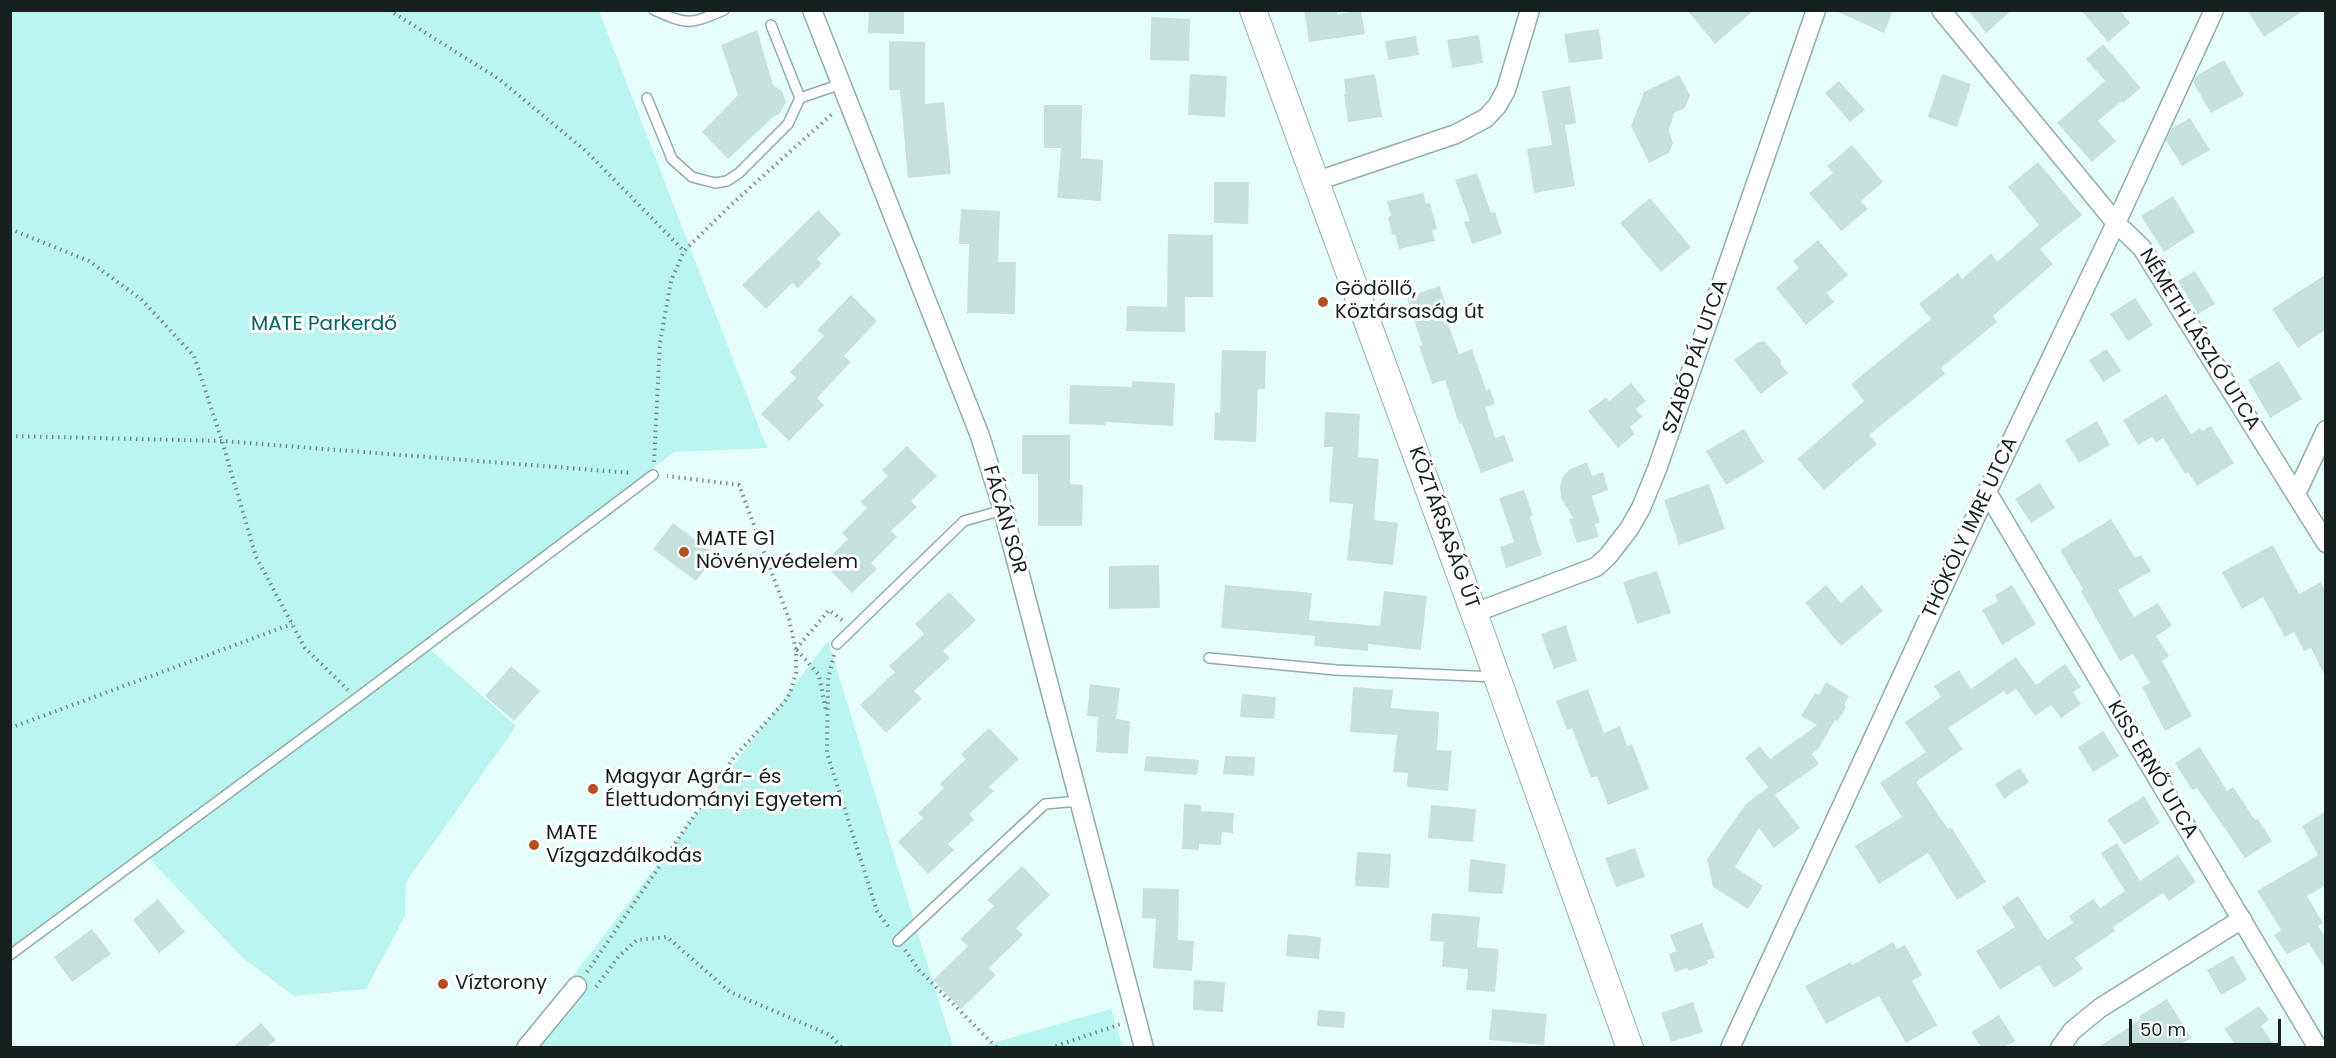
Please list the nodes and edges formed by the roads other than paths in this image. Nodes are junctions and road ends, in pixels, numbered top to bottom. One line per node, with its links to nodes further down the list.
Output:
1 (654, 10): 2 (lane)
2 (724, 10)
3 (812, 10): 10 (street, FÁCÁN SOR)
4 (1253, 10): 13 (main road, KÖZTÁRSASÁG ÚT)
5 (1530, 10): 13 (street)
6 (1816, 10): 21 (street, SZABÓ PÁL UTCA)
7 (1941, 10): 14 (street, NÉMETH LÁSZLÓ UTCA)
8 (2214, 10): 14 (street, THÖKÖLY IMRE UTCA)
9 (771, 25): 12 (lane)
10 (844, 92): 12 (lane); 19 (street, FÁCÁN SOR)
11 (647, 98): 12 (lane)
12 (800, 98)
13 (1314, 182): 21 (main road, KÖZTÁRSASÁG ÚT)
14 (2116, 224): 17 (street, THÖKÖLY IMRE UTCA); 18 (street, NÉMETH LÁSZLÓ UTCA)
15 (2325, 430): 18 (street)
16 (653, 475): 28 (lane)
17 (1987, 492): 26 (street, KISS ERNŐ UTCA); 33 (street, THÖKÖLY IMRE UTCA)
18 (2296, 494): 20 (street, NÉMETH LÁSZLÓ UTCA)
19 (1003, 510): 22 (lane); 25 (street, FÁCÁN SOR)
20 (2325, 543)
21 (1474, 613): 24 (main road, KÖZTÁRSASÁG ÚT)
22 (837, 644)
23 (1209, 658): 24 (lane)
24 (1497, 677): 32 (main road, KÖZTÁRSASÁG ÚT)
25 (1079, 801): 27 (lane); 31 (street, FÁCÁN SOR)
26 (2242, 919): 34 (street); 35 (street, KISS ERNŐ UTCA)
27 (898, 941)
28 (10, 955)
29 (577, 986): 30 (street)
30 (526, 1047)
31 (1144, 1047)
32 (1630, 1047)
33 (1730, 1047)
34 (2060, 1047)
35 (2318, 1047)

